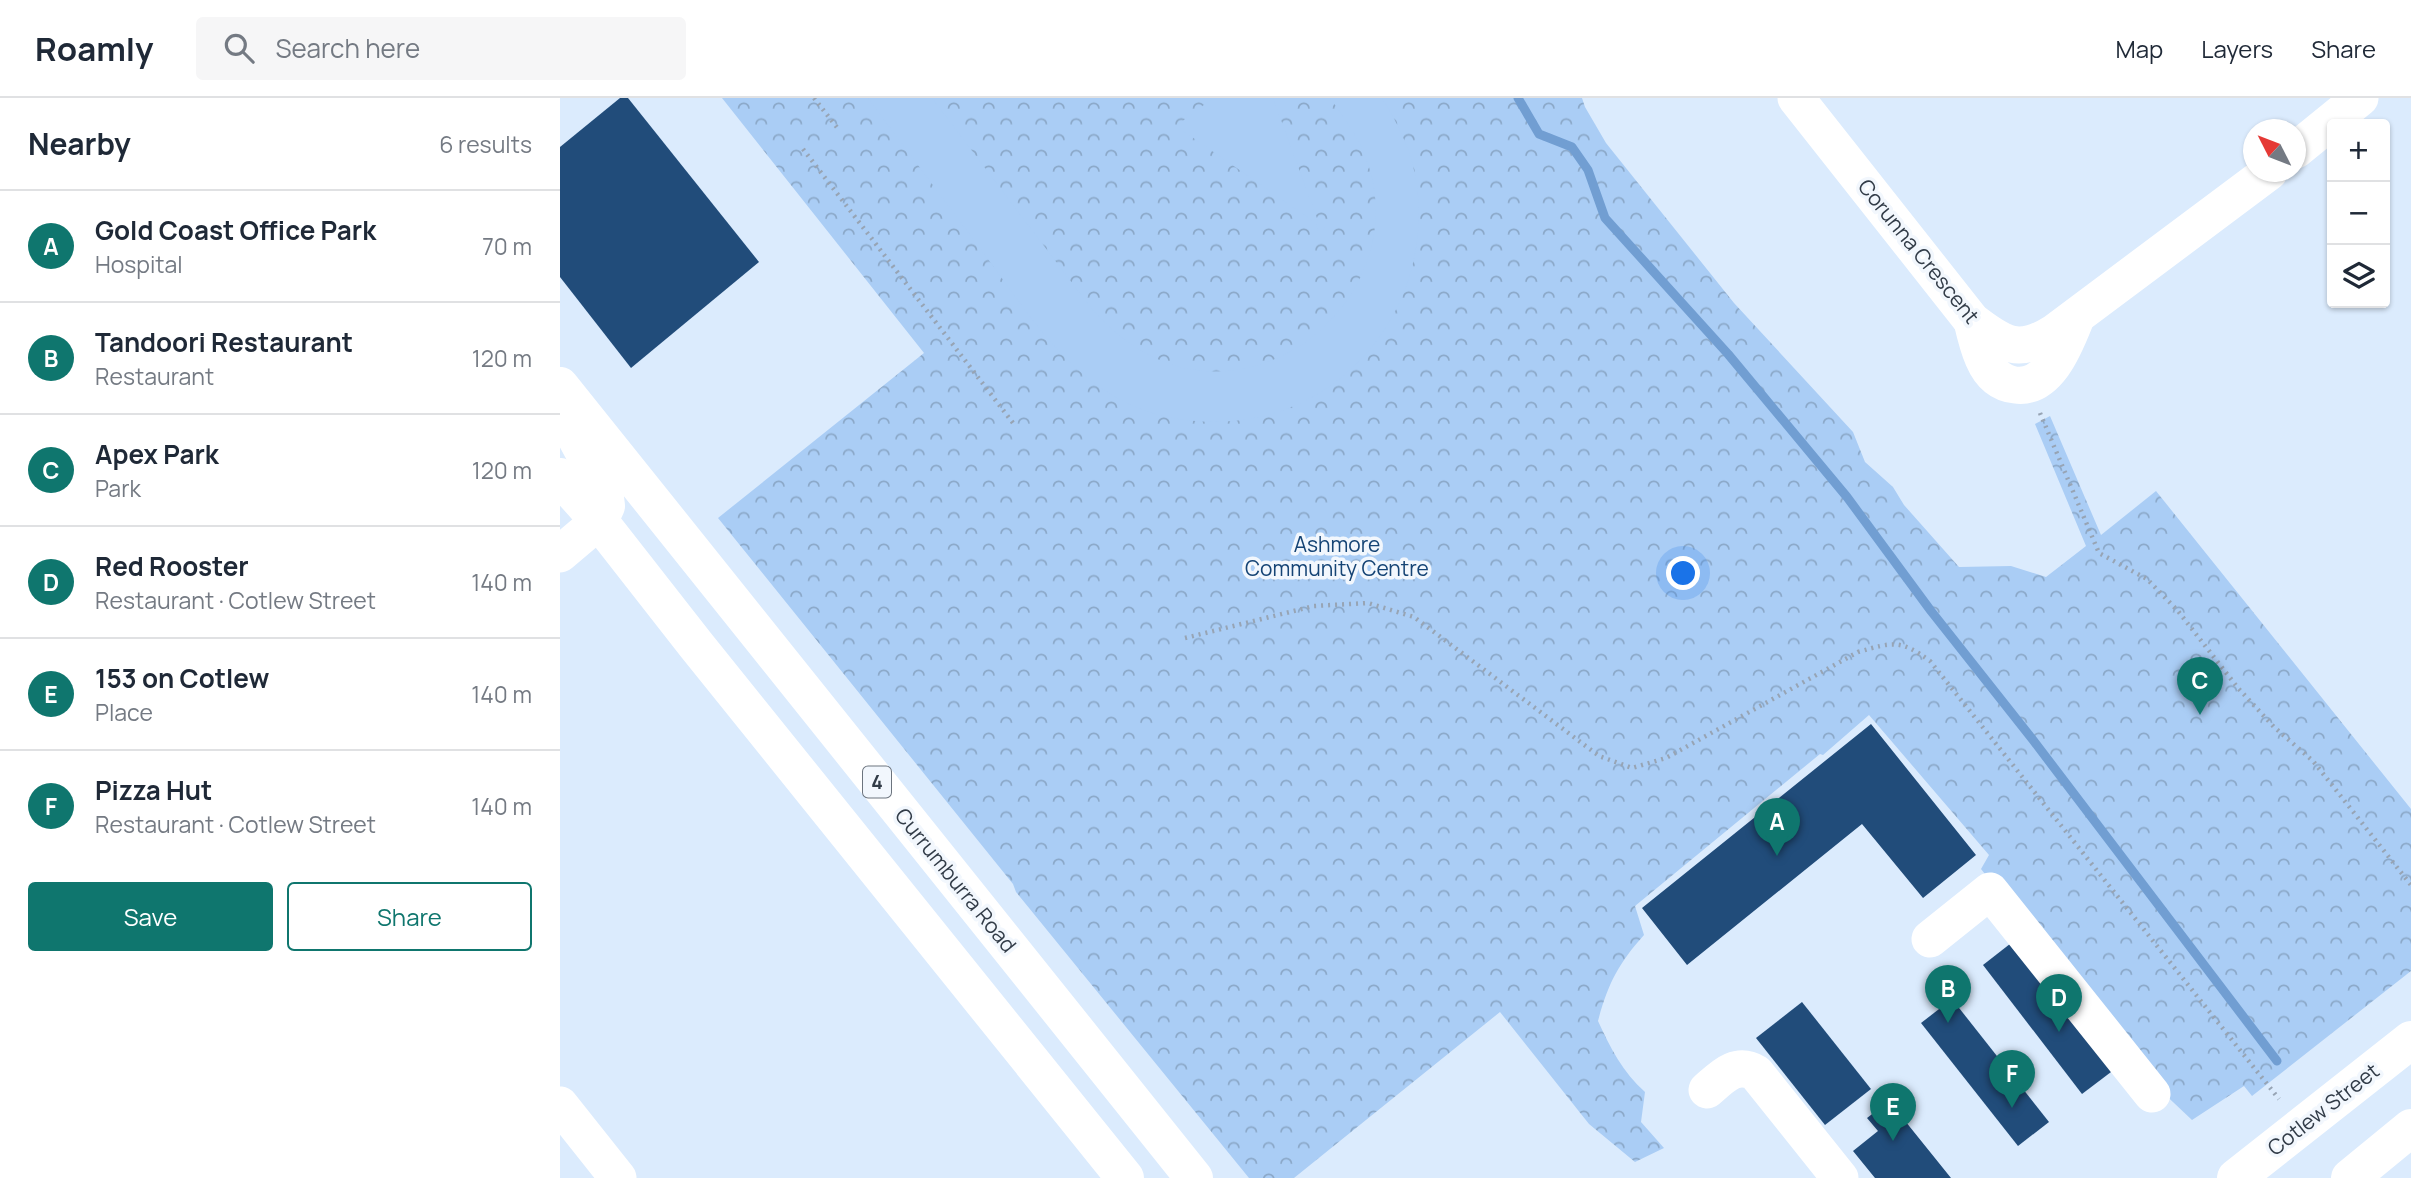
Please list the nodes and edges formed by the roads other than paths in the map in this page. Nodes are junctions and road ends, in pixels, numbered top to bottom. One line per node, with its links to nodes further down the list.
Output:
1 (1796, 98): 6 (street, Corunna Crescent)
2 (2360, 98): 3 (street)
3 (2306, 141)
4 (2256, 182): 5 (street, Corunna Crescent)
5 (2076, 316): 6 (street, Corunna Crescent); 6 (street)
6 (1972, 321)
7 (560, 386): 20 (main road, Currumburra Road / 4)
8 (560, 412): 10 (main road)
9 (560, 477): 10 (main road)
10 (599, 521): 11 (street); 19 (main road)
11 (560, 554)
12 (1930, 939): 15 (street)
13 (2411, 1040): 22 (main road, Cotlew Street)
14 (1707, 1090): 21 (street)
15 (2151, 1094)
16 (560, 1105): 18 (street)
17 (2411, 1128): 23 (main road)
18 (618, 1178)
19 (1125, 1178)
20 (1194, 1178)
21 (1840, 1178)
22 (2236, 1178)
23 (2350, 1178)

